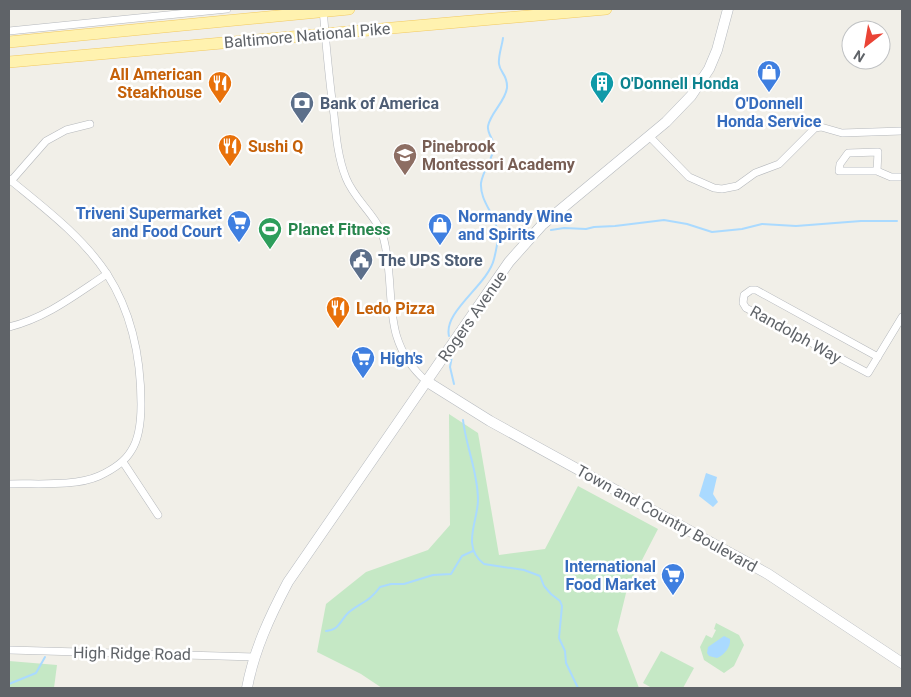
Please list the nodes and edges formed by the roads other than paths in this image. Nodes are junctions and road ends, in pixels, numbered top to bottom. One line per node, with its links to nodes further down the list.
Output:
1 (226, 9): 7 (street)
2 (349, 9): 5 (main road, Baltimore National Pike)
3 (606, 9): 8 (main road, Baltimore National Pike)
4 (728, 9): 13 (main road, Rogers Avenue)
5 (323, 10): 6 (main road, Baltimore National Pike); 8 (street)
6 (296, 11): 9 (main road, Baltimore National Pike)
7 (9, 30)
8 (325, 33): 10 (main road, Baltimore National Pike); 21 (street)
9 (9, 42)
10 (9, 62)
11 (90, 124): 16 (street)
12 (902, 131): 13 (street)
13 (648, 136): 21 (main road, Rogers Avenue)
14 (878, 170): 14 (street); 15 (street)
15 (902, 176)
16 (10, 180): 17 (street)
17 (106, 274): 19 (street); 22 (street)
18 (902, 317): 20 (street, Randolph Way)
19 (9, 327)
20 (878, 356): 20 (street, Randolph Way)
21 (426, 381): 26 (main road, Rogers Avenue); 27 (main road, Town and Country Boulevard)
22 (123, 462): 23 (street); 24 (street)
23 (9, 484)
24 (158, 515)
25 (9, 650): 26 (street, High Ridge Road)
26 (254, 657): 28 (main road, Rogers Avenue)
27 (902, 663)
28 (247, 688)

